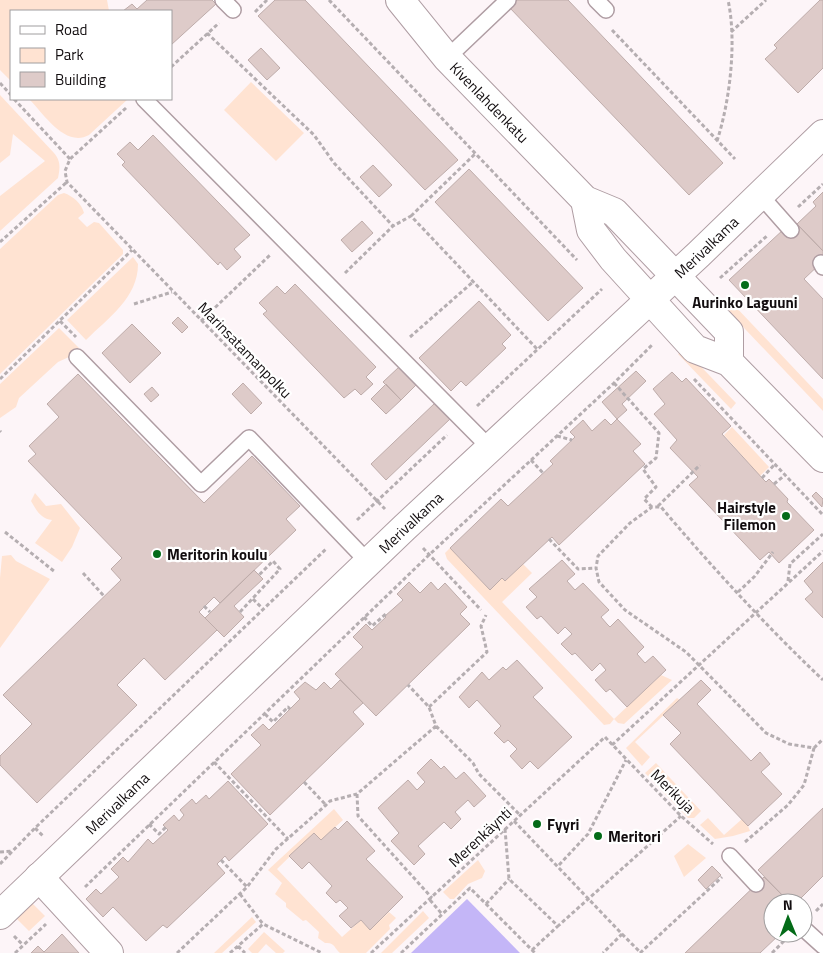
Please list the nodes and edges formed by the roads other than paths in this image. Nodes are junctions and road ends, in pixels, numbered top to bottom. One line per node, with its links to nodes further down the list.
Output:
1 (400, 0): 3 (street, Kivenlahdenkatu)
2 (508, 0): 3 (lane)
3 (447, 58): 7 (street, Kivenlahdenkatu)
4 (145, 100): 13 (lane)
5 (823, 134): 6 (street, Merivalkama)
6 (760, 196): 8 (lane); 9 (street, Merivalkama)
7 (585, 200): 9 (street, Kivenlahdenkatu); 10 (street)
8 (791, 230)
9 (676, 276): 10 (street, Merivalkama); 12 (street, Kivenlahdenkatu)
10 (650, 300): 12 (street); 13 (street, Merivalkama)
11 (77, 357): 15 (lane)
12 (729, 362): 14 (street)
13 (490, 448): 15 (street, Merivalkama)
14 (823, 458)
15 (368, 562): 17 (street, Merivalkama)
16 (730, 856): 18 (lane)
17 (39, 878): 19 (street, Merivalkama); 22 (street)
18 (756, 884)
19 (0, 914)
20 (813, 937): 21 (lane)
21 (823, 946)
22 (109, 953)

